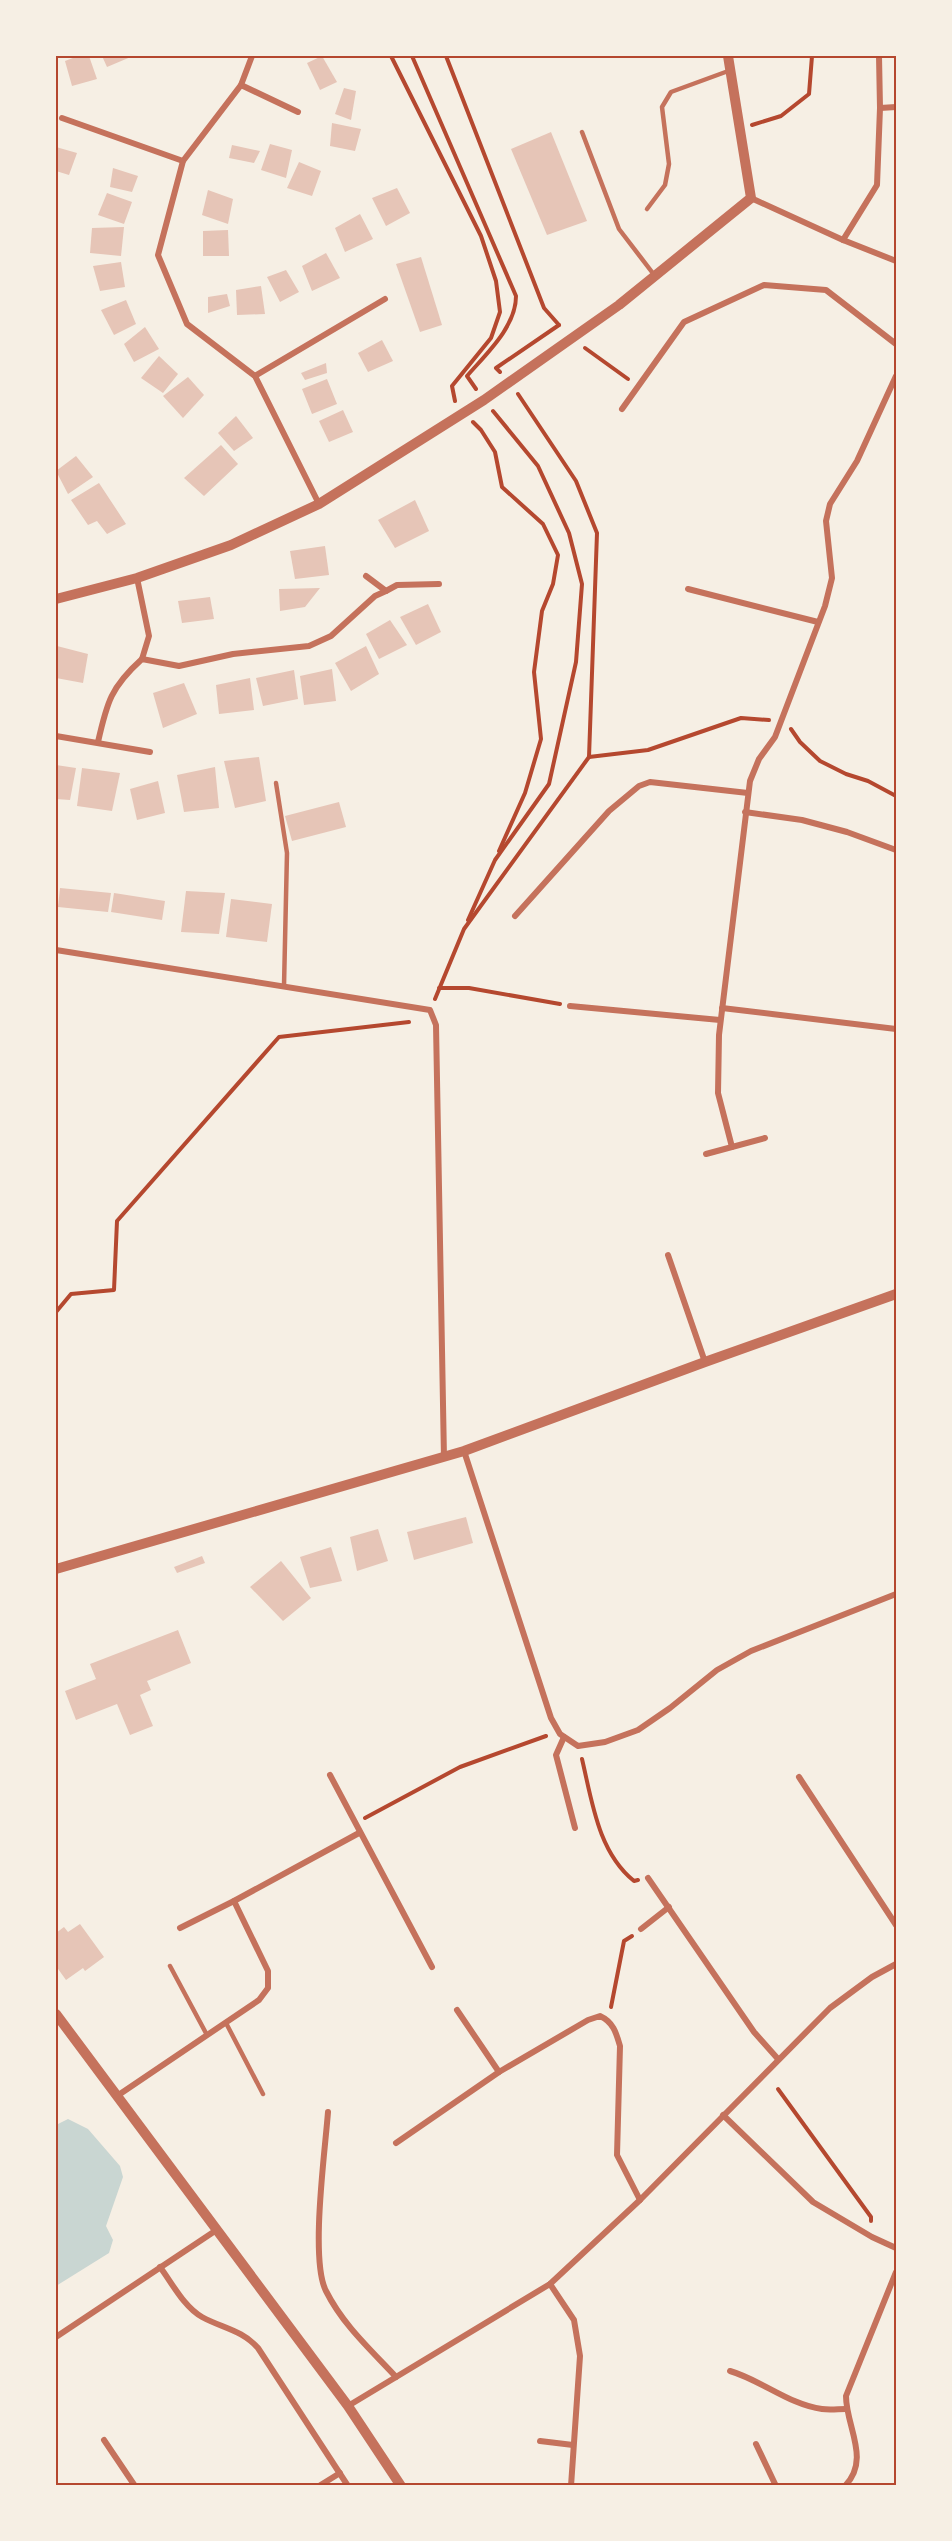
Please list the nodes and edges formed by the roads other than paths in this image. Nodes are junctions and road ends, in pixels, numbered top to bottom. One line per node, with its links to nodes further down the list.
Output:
1 (252, 56): 5 (street)
2 (728, 56): 4 (street)
3 (879, 56): 7 (street)
4 (731, 70): 12 (street); 13 (lane)
5 (241, 85): 8 (street); 11 (street)
6 (897, 107): 7 (street)
7 (880, 108): 14 (street)
8 (298, 112)
9 (62, 118): 11 (street)
10 (582, 132): 16 (lane)
11 (183, 161): 19 (street)
12 (751, 198): 14 (street); 16 (street)
13 (647, 209)
14 (843, 240): 15 (street)
15 (897, 261)
16 (655, 276): 22 (street)
17 (385, 299): 19 (street)
18 (897, 344): 21 (street)
19 (255, 376): 22 (street)
20 (897, 376): 29 (street)
21 (622, 409)
22 (319, 504): 24 (street)
23 (366, 576): 27 (street)
24 (136, 578): 28 (street); 30 (street)
25 (439, 584): 27 (street)
26 (688, 589): 29 (street)
27 (386, 591): 30 (street)
28 (56, 599)
29 (818, 622): 35 (street)
30 (142, 659): 32 (street)
31 (56, 736): 32 (street)
32 (98, 742): 33 (street)
33 (150, 752)
34 (276, 783): 40 (lane)
35 (748, 793): 36 (street); 38 (street)
36 (745, 812): 37 (street); 42 (street)
37 (897, 850)
38 (515, 916)
39 (56, 950): 40 (street)
40 (284, 986): 52 (street)
41 (570, 1006): 43 (street)
42 (722, 1008): 43 (street); 44 (street)
43 (720, 1020): 46 (street)
44 (897, 1029)
45 (765, 1138): 46 (street)
46 (732, 1147): 47 (street)
47 (706, 1155)
48 (668, 1255): 50 (street)
49 (897, 1294): 50 (street)
50 (705, 1362): 51 (street)
51 (464, 1451): 52 (street); 55 (street)
52 (444, 1458): 53 (street)
53 (56, 1569)
54 (897, 1594): 55 (street)
55 (564, 1737): 58 (street)
56 (330, 1775): 59 (street)
57 (799, 1777): 63 (street)
58 (575, 1828)
59 (359, 1833): 61 (street); 68 (street)
60 (648, 1878): 62 (street)
61 (234, 1901): 64 (street); 71 (street)
62 (669, 1907): 65 (street); 73 (street)
63 (897, 1925)
64 (180, 1928)
65 (641, 1929)
66 (897, 1964): 73 (street)
67 (170, 1966): 72 (lane)
68 (432, 1967)
69 (457, 2010): 74 (street)
70 (56, 2014): 76 (street)
71 (226, 2022): 72 (street); 75 (lane)
72 (207, 2036): 76 (street)
73 (778, 2059): 78 (street)
74 (498, 2072): 79 (street); 80 (street)
75 (263, 2094)
76 (117, 2097): 81 (street)
77 (328, 2112): 88 (street)
78 (723, 2115): 80 (street); 82 (street)
79 (396, 2144)
80 (640, 2200): 85 (street)
81 (215, 2230): 83 (street); 89 (street)
82 (897, 2248)
83 (160, 2267): 86 (street); 95 (street)
84 (897, 2272): 90 (street)
85 (550, 2284): 88 (street); 94 (street)
86 (56, 2337)
87 (730, 2371): 90 (street)
88 (396, 2377): 89 (street)
89 (348, 2406): 99 (street)
90 (846, 2409): 102 (street)
91 (104, 2440): 96 (street)
92 (540, 2441): 94 (street)
93 (756, 2444): 101 (street)
94 (573, 2445): 100 (street)
95 (340, 2473): 97 (street); 98 (street)
96 (135, 2486)
97 (320, 2486)
98 (348, 2486)
99 (401, 2486)
100 (571, 2486)
101 (776, 2486)
102 (845, 2486)

